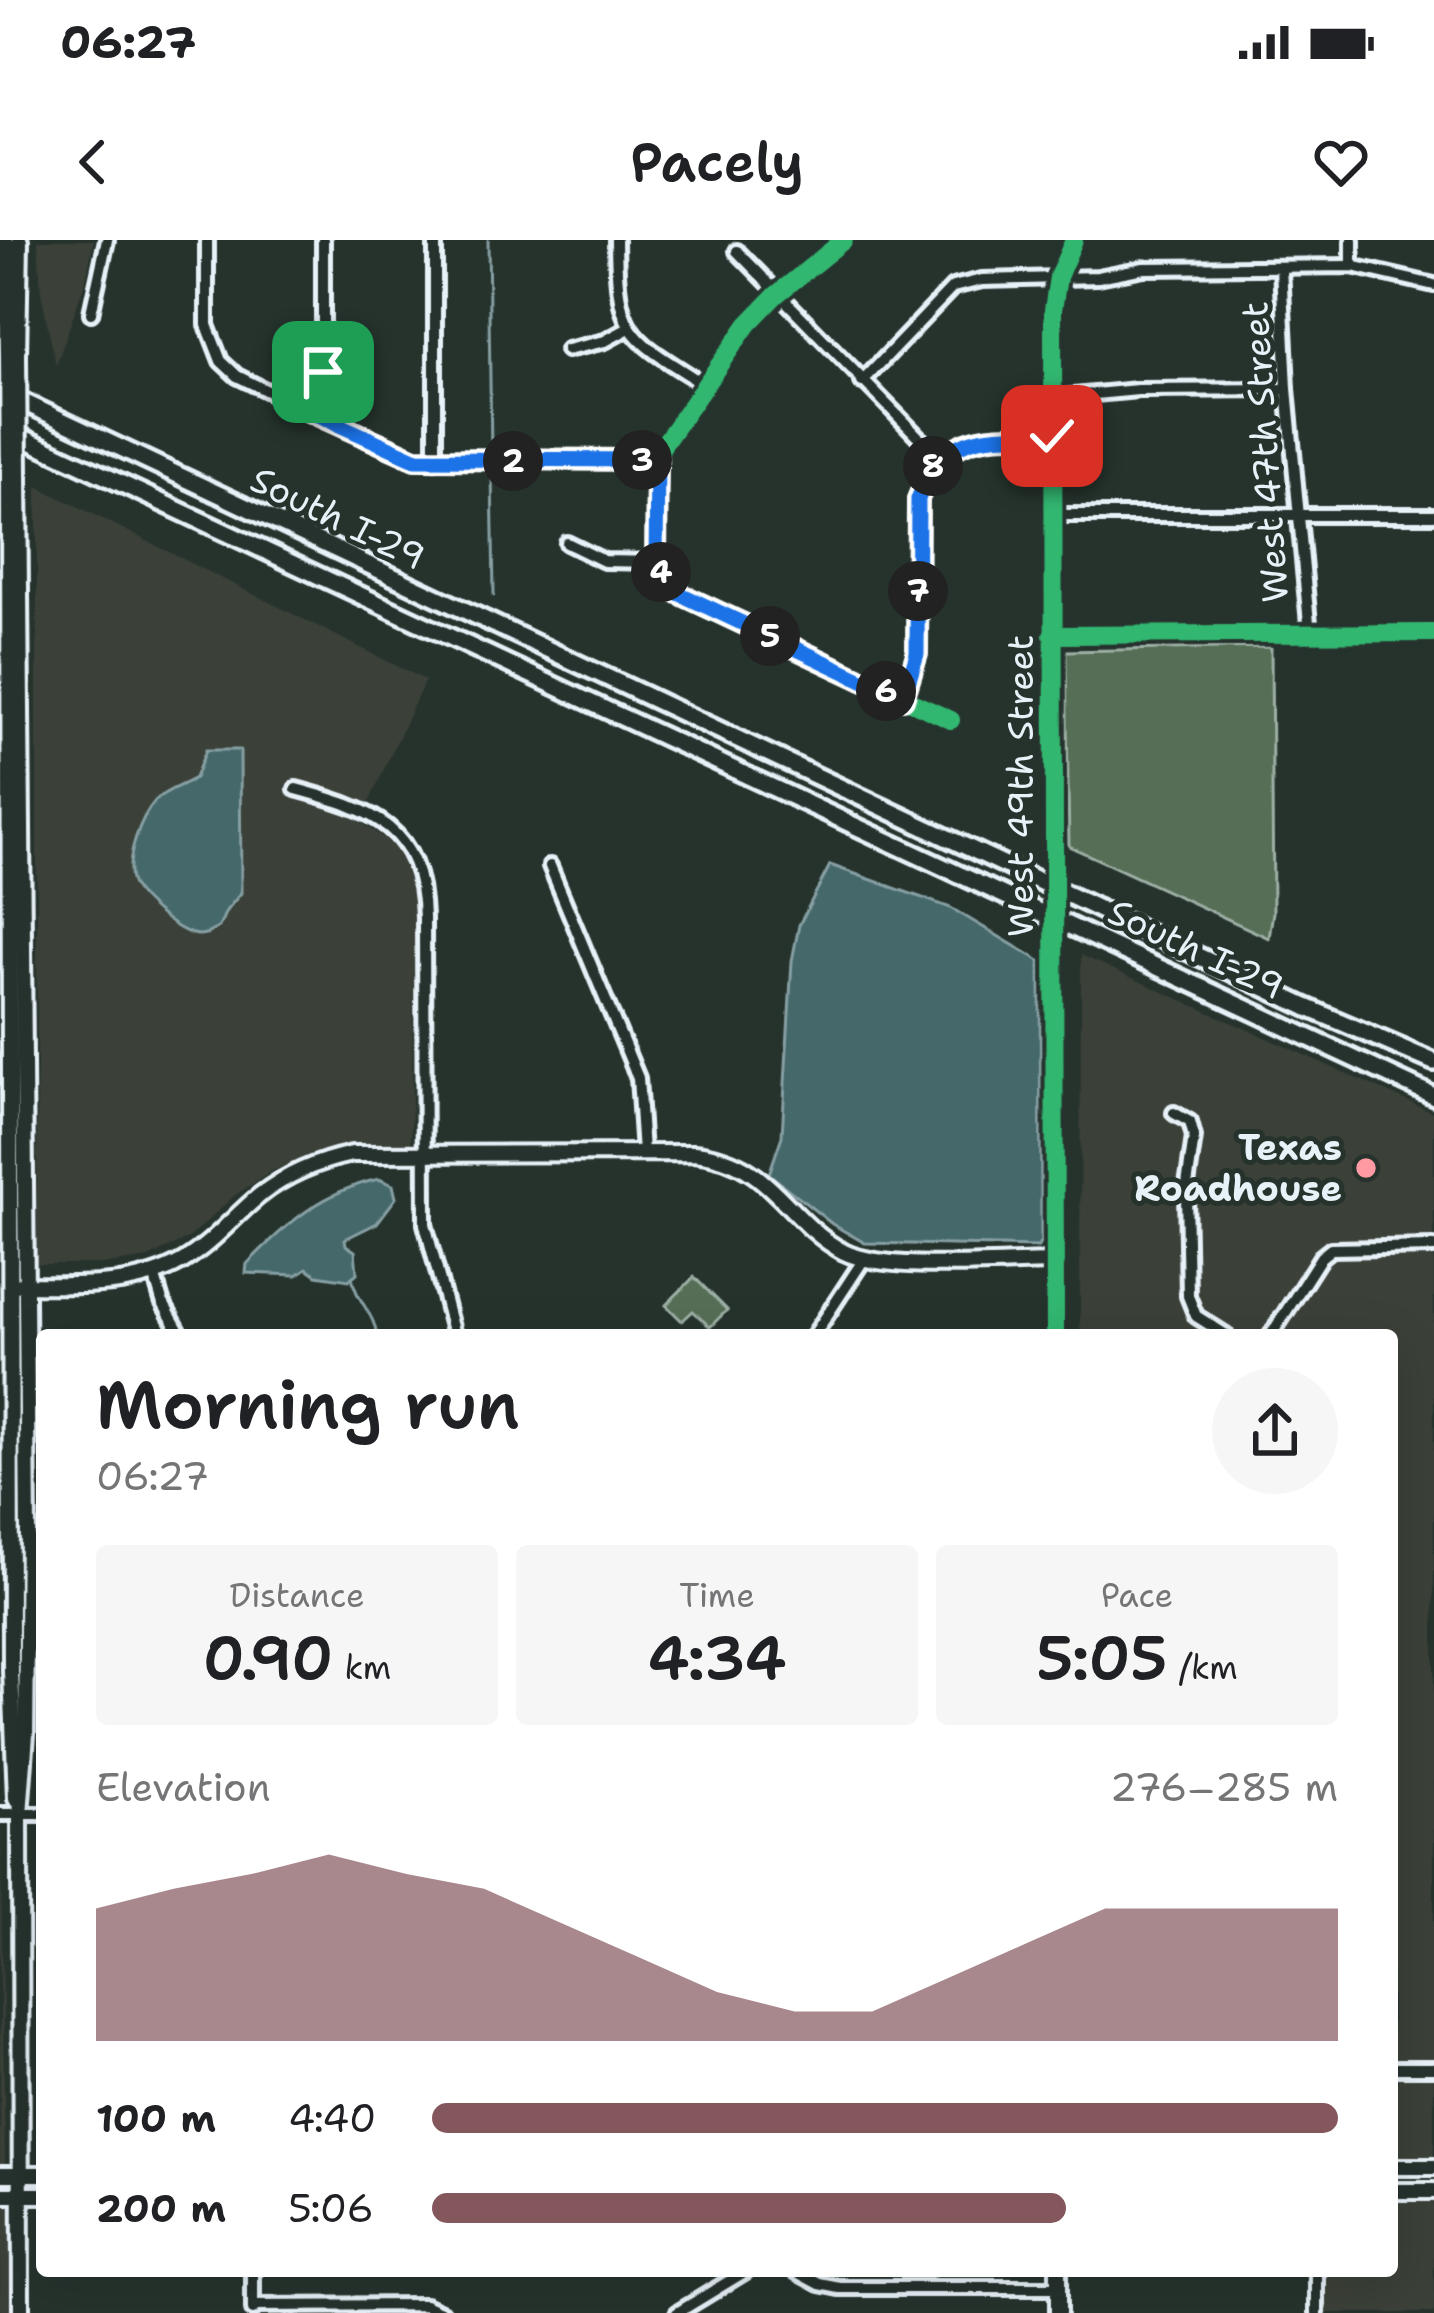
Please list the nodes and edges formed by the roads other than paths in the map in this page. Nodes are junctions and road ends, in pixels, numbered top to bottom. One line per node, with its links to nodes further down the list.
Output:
1 (6, 240): 20 (main road)
2 (20, 240): 20 (main road)
3 (107, 240): 17 (street)
4 (206, 240): 26 (street)
5 (323, 240): 26 (street)
6 (435, 240): 31 (street)
7 (616, 240): 18 (street)
8 (844, 240): 16 (street)
9 (1074, 240): 14 (street, West 49th Street)
10 (1352, 240): 12 (street)
11 (737, 251): 16 (street)
12 (1352, 266): 13 (street); 15 (street)
13 (1281, 267): 14 (street); 23 (street, West 47th Street)
14 (1058, 277): 21 (street); 25 (street, West 49th Street)
15 (1434, 285)
16 (776, 295): 21 (street); 22 (street)
17 (92, 313)
18 (629, 328): 19 (street); 22 (street)
19 (567, 350)
20 (13, 356): 32 (main road, bridge)
21 (862, 382): 29 (street)
22 (705, 386): 30 (street)
23 (1287, 389): 25 (street); 33 (street, West 47th Street)
24 (0, 391): 47 (highway, South I-29)
25 (1052, 398): 28 (street, West 49th Street)
26 (308, 411): 31 (street)
27 (0, 427): 48 (highway, South I-29)
28 (1052, 436): 29 (street); 34 (street, West 49th Street)
29 (939, 458): 41 (street)
30 (657, 460): 31 (street); 37 (street)
31 (436, 461)
32 (14, 474): 45 (main road); 46 (main road)
33 (1301, 514): 34 (street); 35 (street); 39 (street, West 47th Street)
34 (1052, 515): 40 (street, West 49th Street)
35 (1434, 515)
36 (567, 543): 37 (street)
37 (656, 562): 41 (street)
38 (1434, 633): 39 (street)
39 (1310, 634): 40 (street)
40 (1052, 635): 54 (street, West 49th Street, bridge)
41 (903, 699): 42 (street)
42 (951, 720)
43 (296, 789): 50 (street)
44 (550, 866): 51 (street)
45 (4, 972): 46 (street); 56 (main road)
46 (25, 972): 57 (main road)
47 (1434, 1062)
48 (1434, 1096)
49 (1174, 1114): 62 (street)
50 (425, 1152): 51 (main road); 55 (main road); 59 (street)
51 (643, 1152): 53 (main road)
52 (1434, 1247): 63 (street)
53 (864, 1259): 54 (main road); 60 (street)
54 (1055, 1262): 61 (main road, West 49th Street)
55 (154, 1274): 57 (main road); 58 (street)
56 (4, 1286): 57 (main road); 64 (main road)
57 (27, 1286): 65 (main road)
58 (178, 1329)
59 (452, 1329)
60 (818, 1329)
61 (1055, 1329)
62 (1217, 1329)
63 (1275, 1329)
64 (5, 1533): 65 (street); 67 (main road)
65 (28, 1533): 67 (main road)
66 (0, 1814): 67 (street)
67 (20, 1814): 68 (street); 74 (main road)
68 (36, 1814)
69 (1398, 2068): 70 (street)
70 (1434, 2068)
71 (1434, 2167): 72 (main road)
72 (1398, 2168)
73 (0, 2174): 74 (main road)
74 (21, 2174): 75 (main road); 80 (main road)
75 (36, 2174)
76 (1398, 2191): 77 (main road)
77 (1434, 2191)
78 (36, 2194): 80 (main road)
79 (0, 2195): 80 (main road)
80 (21, 2195): 88 (main road)
81 (253, 2277): 87 (street)
82 (736, 2277): 90 (street)
83 (807, 2277): 86 (street)
84 (1058, 2277): 86 (main road)
85 (1317, 2277): 92 (street)
86 (1058, 2288): 91 (main road)
87 (253, 2310): 89 (street)
88 (21, 2313)
89 (443, 2313)
90 (677, 2313)
91 (1058, 2313)
92 (1317, 2313)

